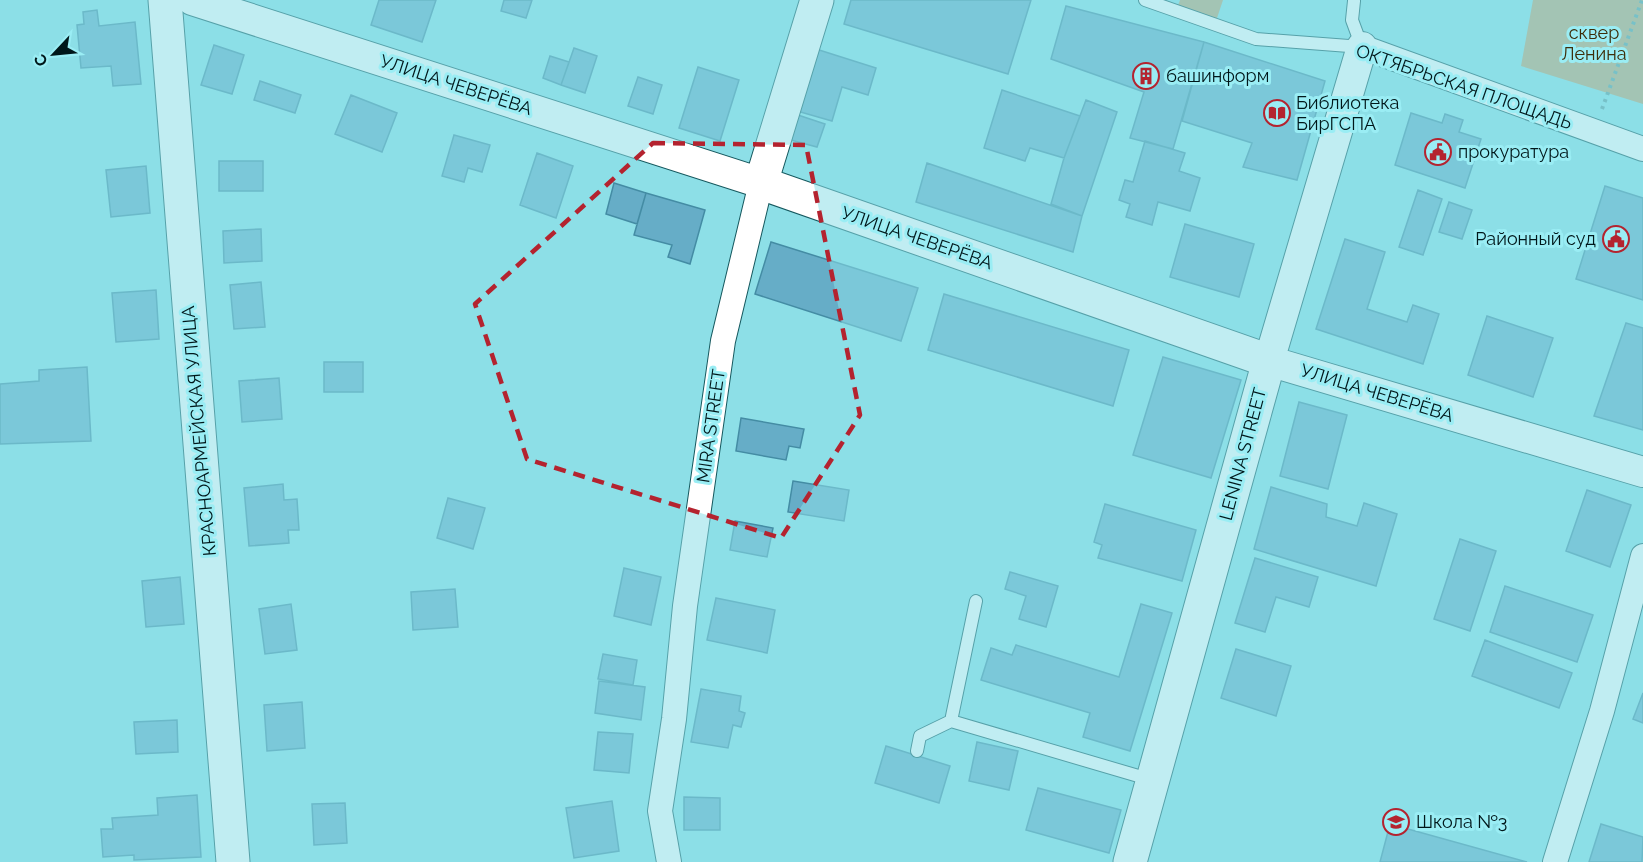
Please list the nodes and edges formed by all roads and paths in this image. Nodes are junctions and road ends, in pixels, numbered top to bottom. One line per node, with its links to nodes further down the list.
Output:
1 (165, 0): 18 (main road, КРАСНОАРМЕЙСКАЯ УЛИЦА)
2 (192, 0): 10 (street, УЛИЦА ЧЕВЕРЁВА)
3 (817, 0): 10 (main road, MIRA STREET)
4 (1145, 0): 7 (lane, ОКТЯБРЬСКАЯ ПЛОЩАДЬ)
5 (1355, 0): 7 (lane)
6 (1642, 0): 8 (path)
7 (1362, 47): 8 (street, ОКТЯБРЬСКАЯ ПЛОЩАДЬ); 11 (street, LENINA STREET)
8 (1593, 132): 9 (street, ОКТЯБРЬСКАЯ ПЛОЩАДЬ)
9 (1643, 149)
10 (761, 183): 11 (main road, УЛИЦА ЧЕВЕРЁВА); 19 (street, MIRA STREET)
11 (1269, 361): 12 (street, УЛИЦА ЧЕВЕРЁВА); 17 (main road, LENINA STREET)
12 (1643, 472)
13 (1643, 556): 21 (street)
14 (976, 601): 15 (lane)
15 (951, 721): 16 (lane); 17 (lane)
16 (917, 751)
17 (1153, 780): 20 (main road, LENINA STREET)
18 (234, 862)
19 (669, 862)
20 (1130, 862)
21 (1555, 862)

